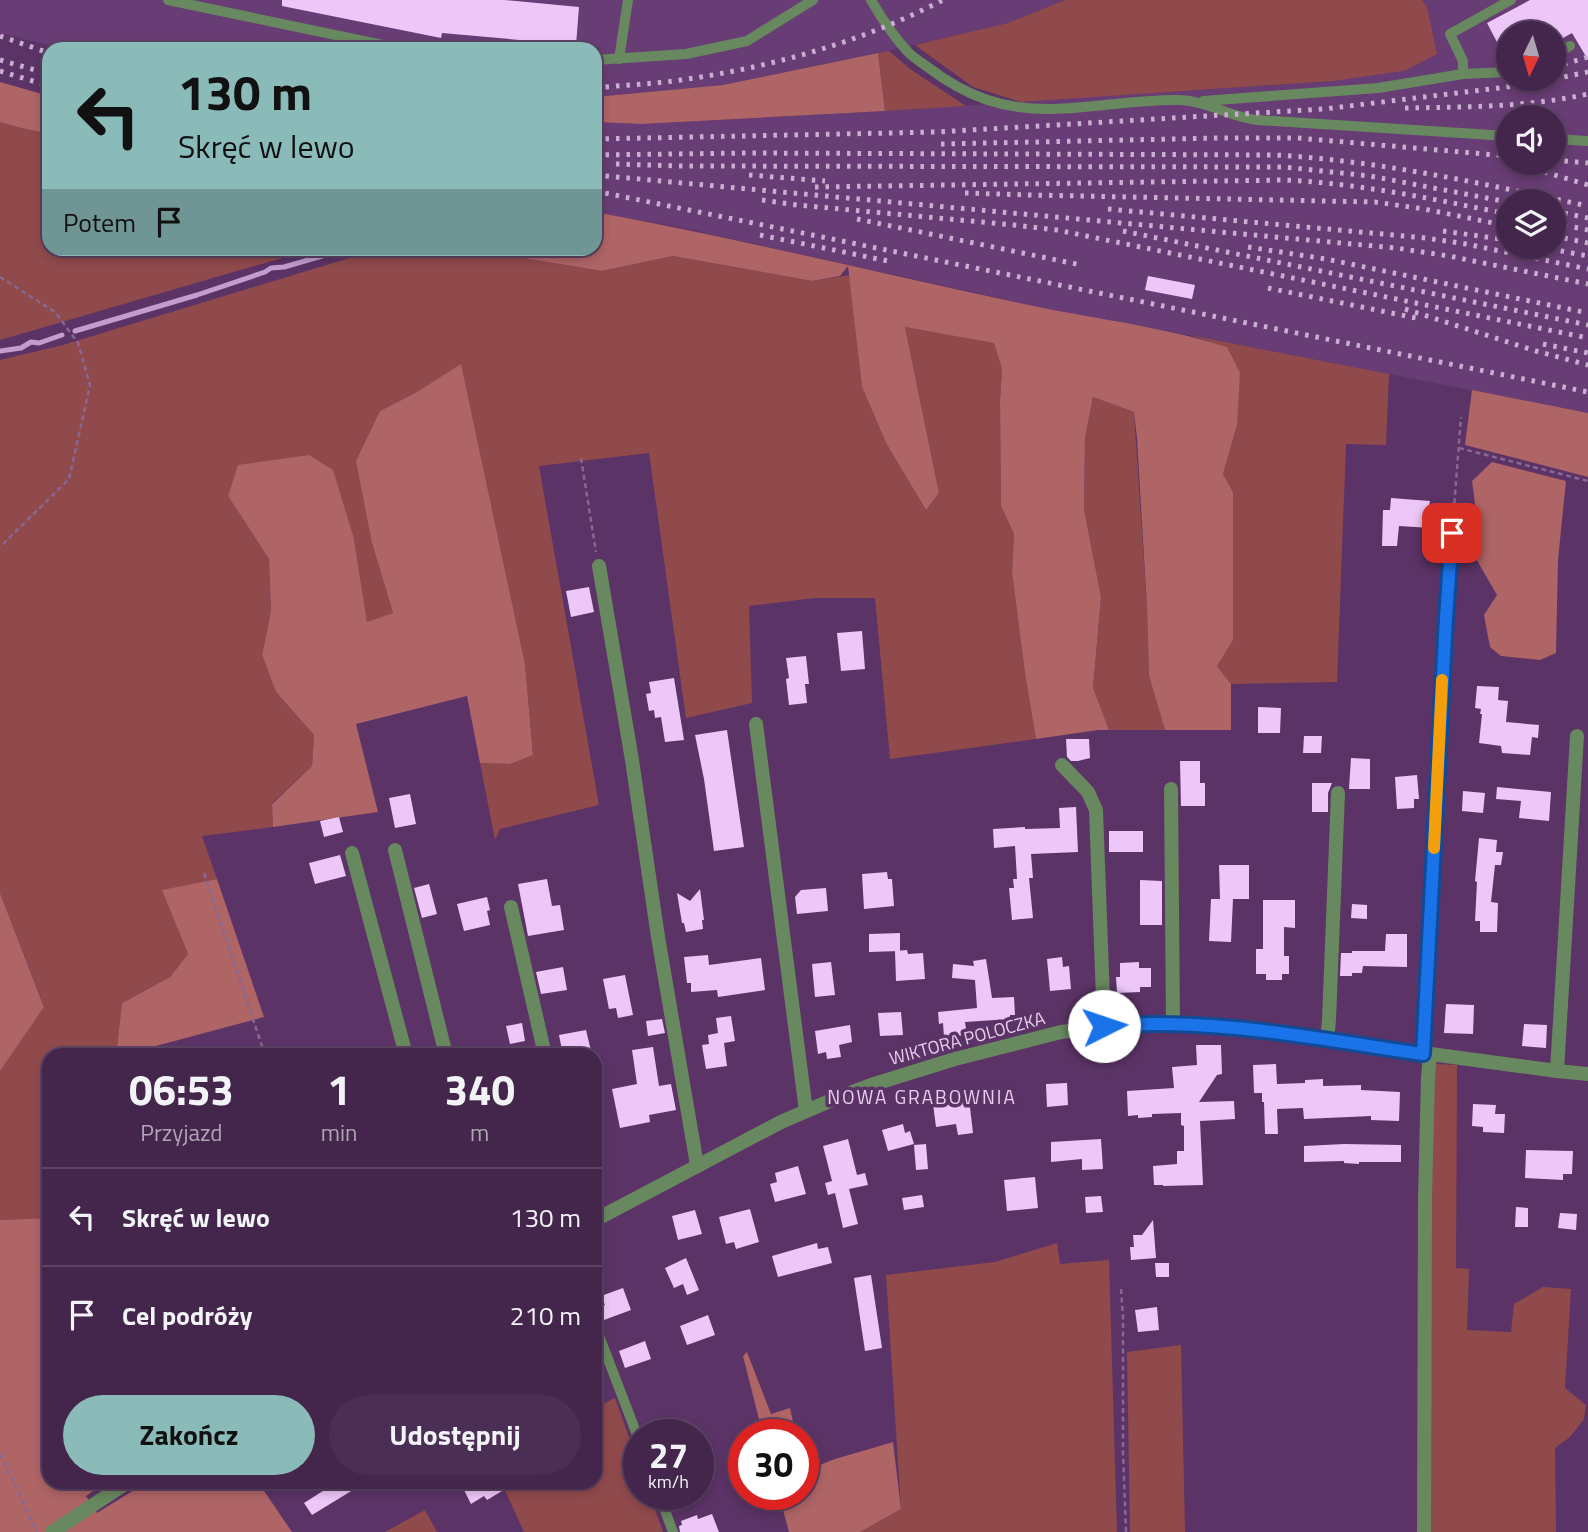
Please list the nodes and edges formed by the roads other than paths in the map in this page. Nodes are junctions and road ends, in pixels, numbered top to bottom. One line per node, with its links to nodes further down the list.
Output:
1 (168, 0): 6 (lane)
2 (628, 0): 9 (lane)
3 (813, 0): 9 (lane)
4 (871, 0): 13 (lane)
5 (1511, 0): 12 (lane)
6 (369, 42)
7 (1570, 46): 8 (lane)
8 (1566, 48)
9 (619, 59): 10 (lane)
10 (602, 60)
11 (1496, 73): 12 (lane)
12 (1463, 74): 13 (lane)
13 (1195, 102): 14 (lane)
14 (1496, 135)
15 (1566, 140): 16 (lane)
16 (1588, 141)
17 (1452, 533): 33 (street)
18 (598, 566): 37 (street)
19 (756, 724): 36 (street)
20 (1577, 736): 34 (street)
21 (1062, 765): 28 (street)
22 (1171, 789): 27 (street)
23 (1338, 793): 29 (street)
24 (396, 850): 31 (street)
25 (352, 853): 30 (street)
26 (511, 907): 32 (street)
27 (1173, 1024): 28 (street, WIKTORA POLOCZKA); 29 (street, WIKTORA POLOCZKA)
28 (1104, 1026): 36 (street, WIKTORA POLOCZKA)
29 (1327, 1041): 33 (street, WIKTORA POLOCZKA)
30 (404, 1048)
31 (444, 1048)
32 (543, 1048)
33 (1427, 1054): 34 (street, WIKTORA POLOCZKA); 45 (street)
34 (1557, 1071): 35 (street, WIKTORA POLOCZKA)
35 (1588, 1074)
36 (806, 1111): 37 (street, WIKTORA POLOCZKA)
37 (697, 1165): 38 (street, WIKTORA POLOCZKA)
38 (602, 1216)
39 (602, 1343): 40 (lane)
40 (631, 1419)
41 (117, 1489): 43 (street)
42 (665, 1510): 44 (lane)
43 (52, 1532)
44 (673, 1532)
45 (1424, 1532)

